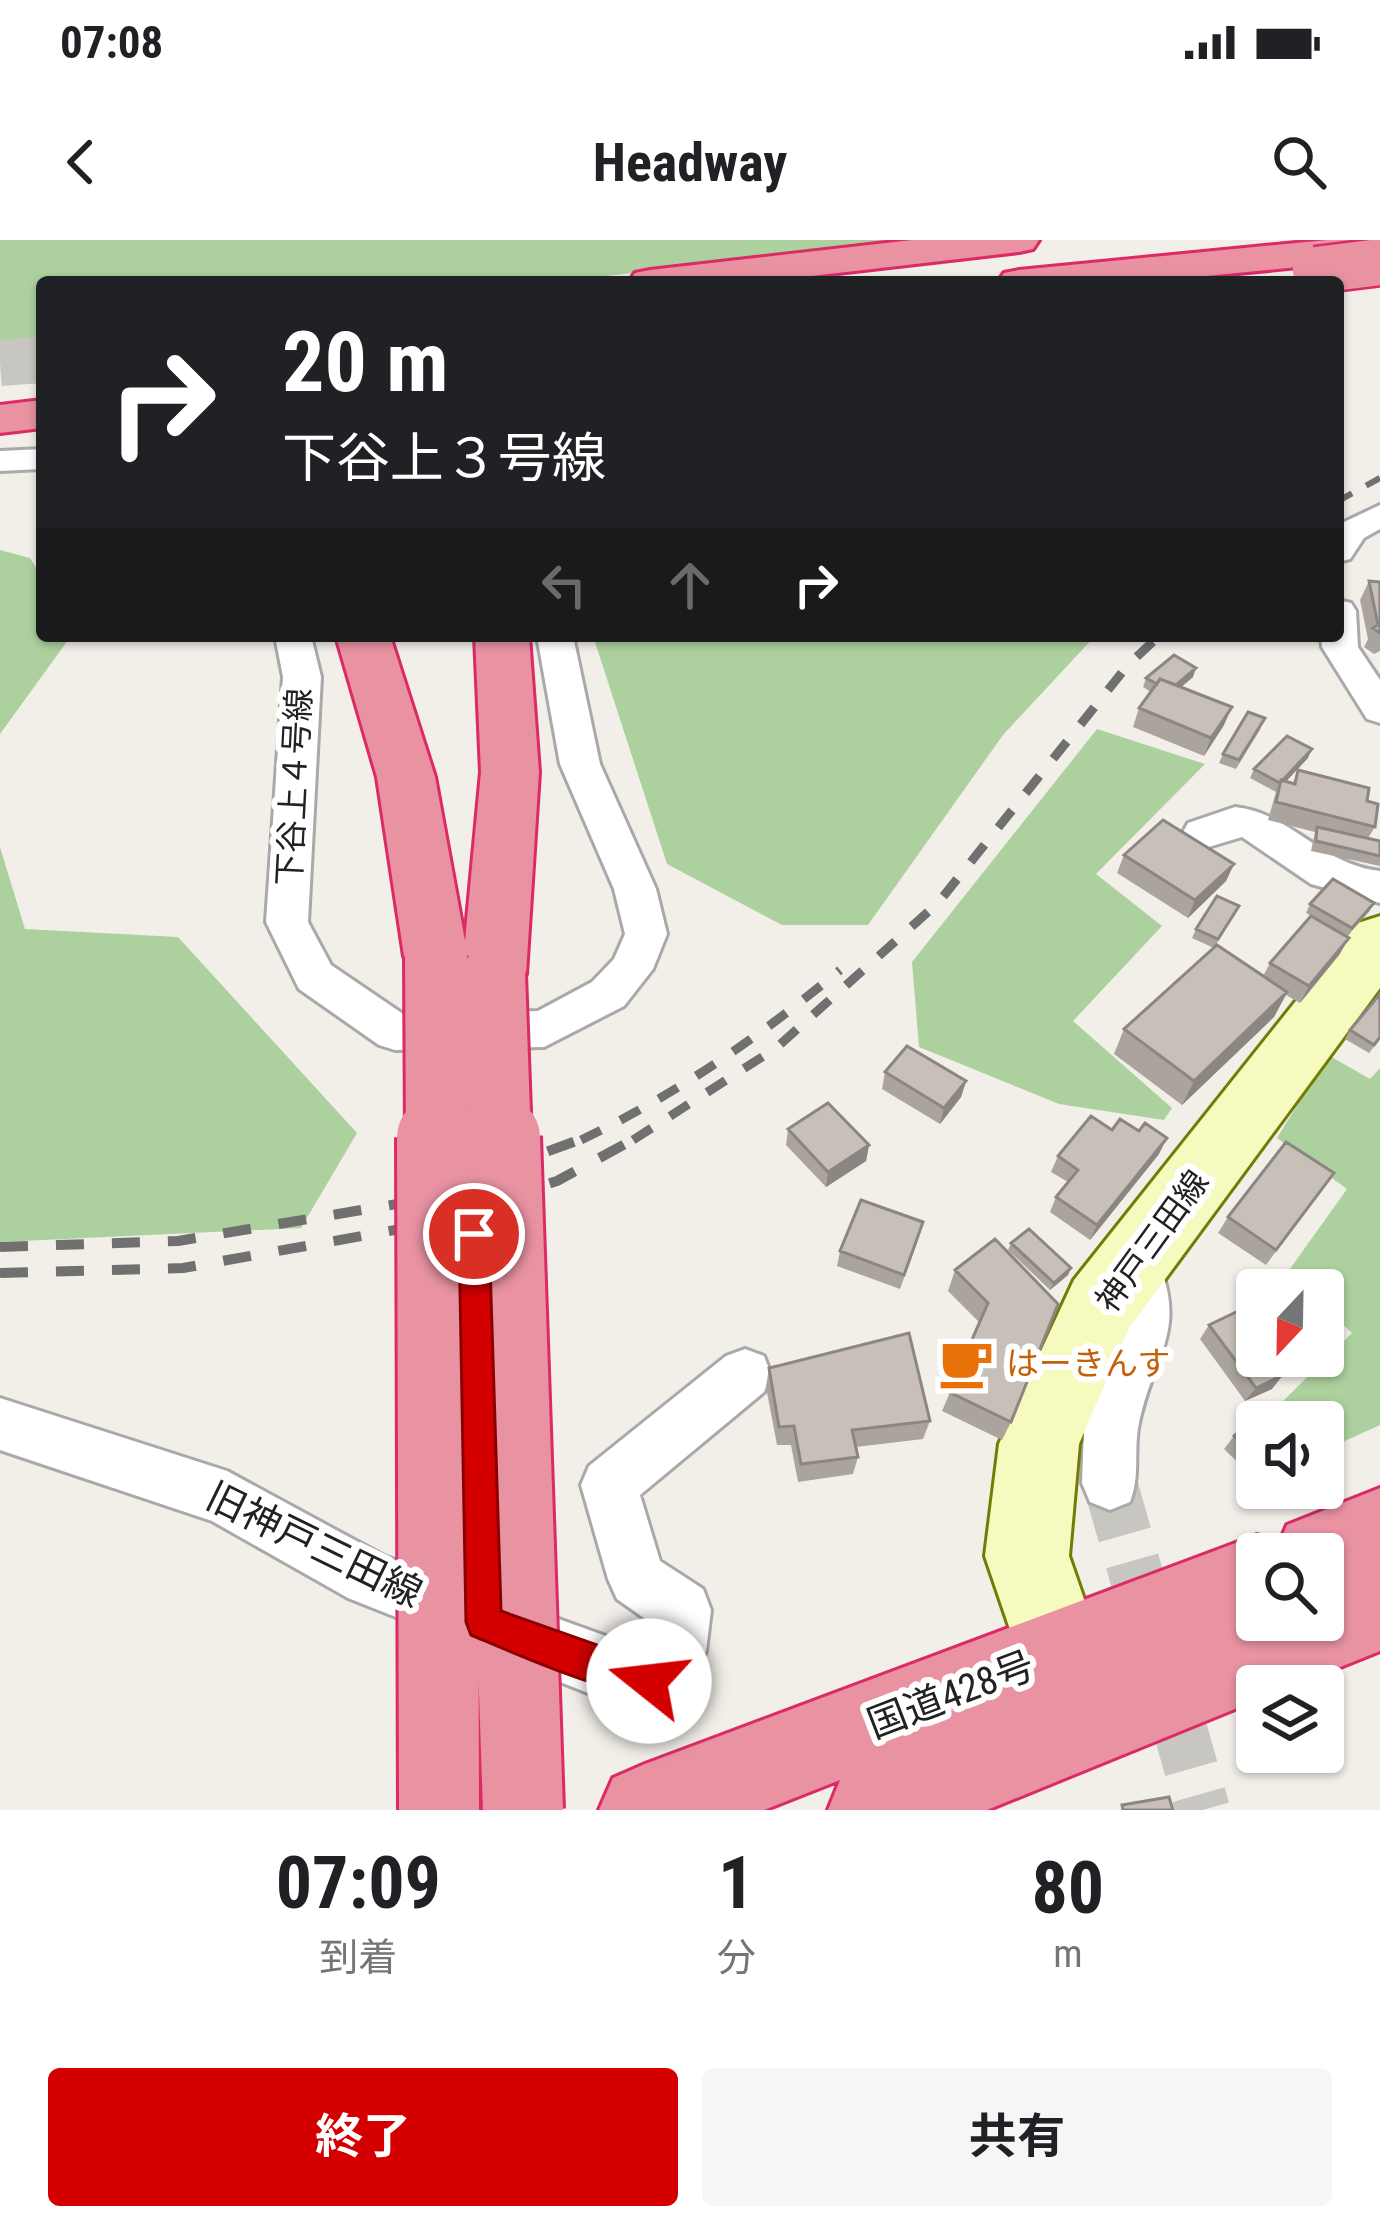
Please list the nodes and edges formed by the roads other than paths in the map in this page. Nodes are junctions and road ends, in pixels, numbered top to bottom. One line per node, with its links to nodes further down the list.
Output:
1 (1019, 240): 5 (highway)
2 (1225, 240): 6 (highway)
3 (1380, 254): 4 (highway, bridge)
4 (1317, 269): 7 (highway); 8 (highway)
5 (703, 276)
6 (916, 276)
7 (1157, 276)
8 (1266, 276)
9 (36, 389): 10 (highway)
10 (0, 392)
11 (36, 416): 12 (highway)
12 (0, 419)
13 (36, 438): 14 (highway)
14 (0, 440)
15 (36, 458): 16 (street)
16 (0, 461)
17 (1380, 515): 18 (street)
18 (1344, 542)
19 (294, 642): 30 (street, 下谷上４号線)
20 (365, 642): 30 (highway)
21 (401, 642): 30 (highway)
22 (461, 642): 30 (highway)
23 (502, 642): 30 (highway)
24 (556, 642): 30 (street, 下谷上４号線)
25 (1340, 642): 26 (street)
26 (1375, 689)
27 (1202, 833): 28 (street)
28 (1380, 887)
29 (1380, 940): 33 (street, 神戸三田線)
30 (473, 977): 31 (street); 43 (highway, bridge); 45 (highway, bridge)
31 (472, 1154)
32 (474, 1234): 41 (street)
33 (1134, 1262): 36 (street); 42 (street, 神戸三田線)
34 (745, 1374): 41 (street, 旧神戸三田線)
35 (0, 1424): 41 (street, 旧神戸三田線)
36 (1110, 1483)
37 (1380, 1529): 38 (highway)
38 (1344, 1543)
39 (1236, 1585): 42 (highway, 国道428号)
40 (1380, 1608): 47 (highway)
41 (484, 1622): 44 (street)
42 (1060, 1654): 46 (highway, 国道428号)
43 (439, 1810)
44 (504, 1810)
45 (524, 1810)
46 (645, 1810)
47 (874, 1810)

